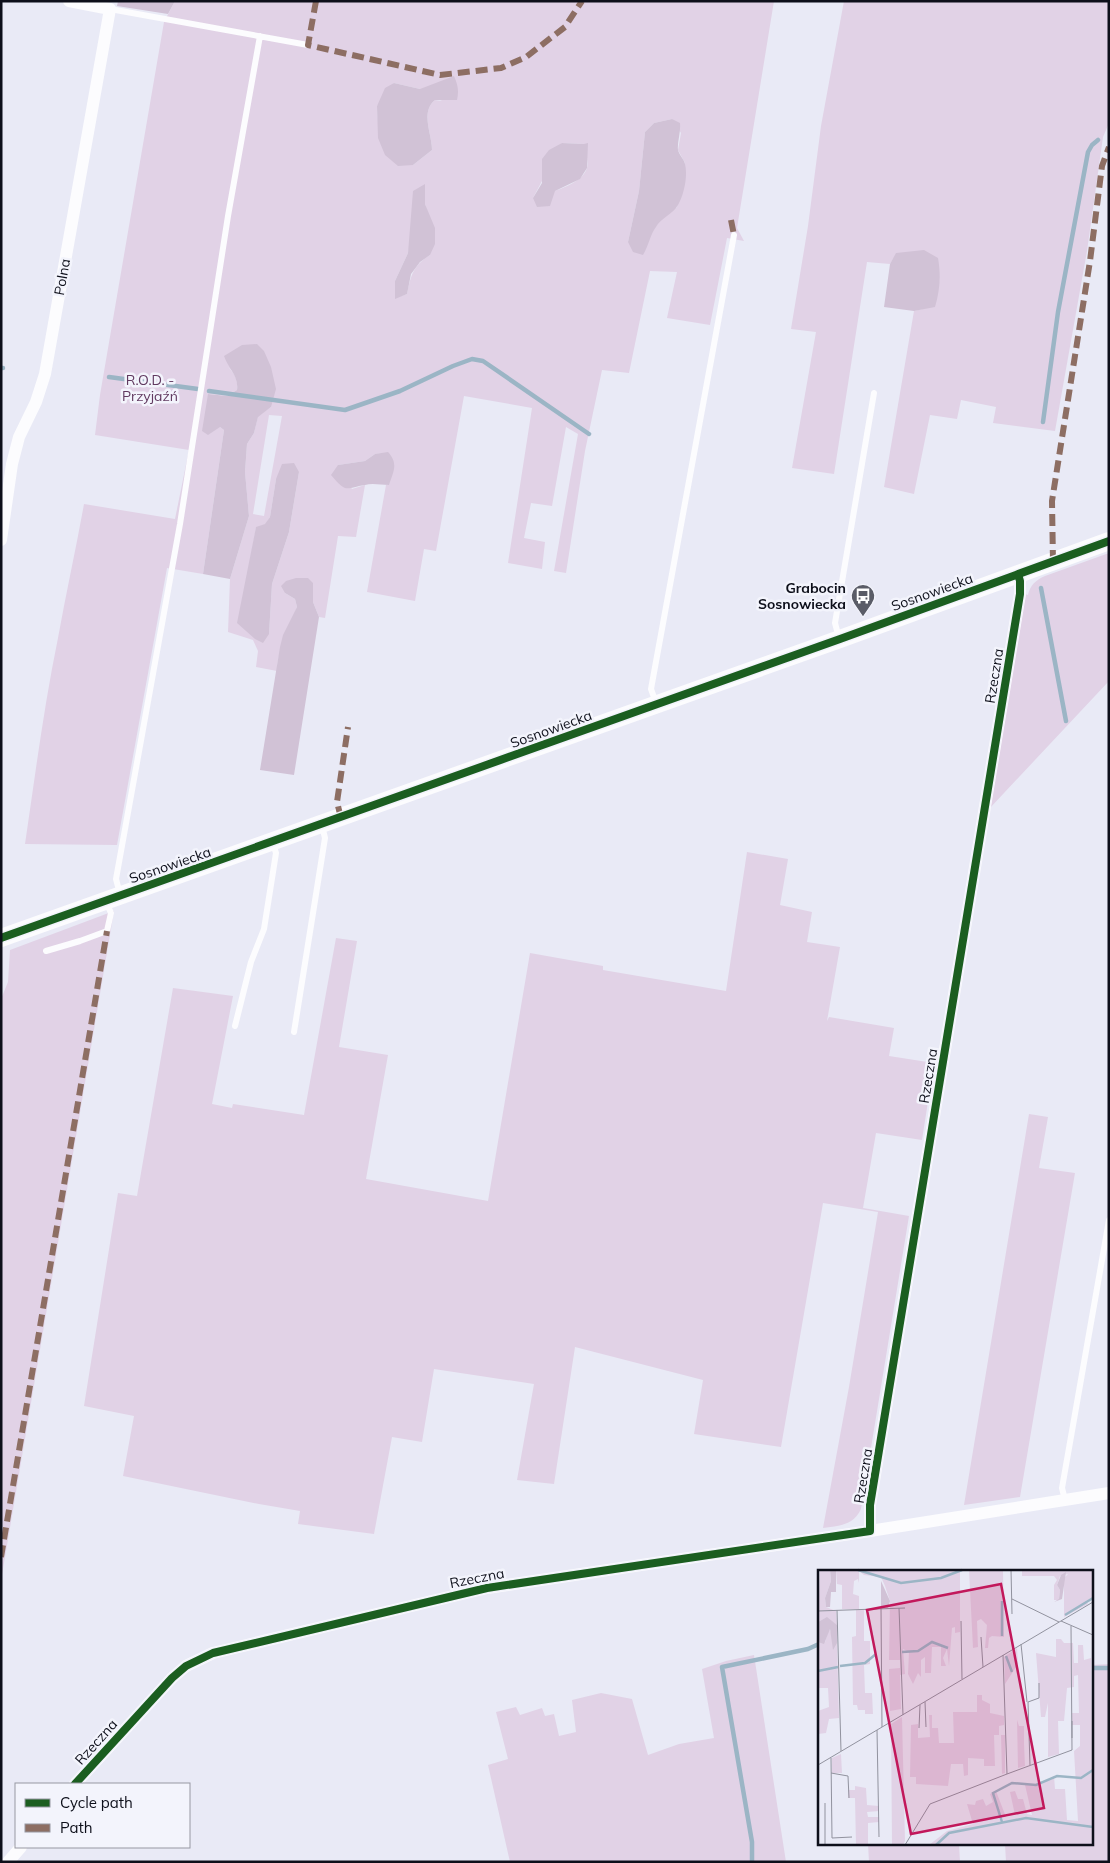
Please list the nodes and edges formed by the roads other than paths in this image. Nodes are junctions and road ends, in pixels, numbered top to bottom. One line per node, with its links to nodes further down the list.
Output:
1 (69, 1): 2 (street)
2 (110, 9): 3 (lane); 7 (street, Polna)
3 (260, 36): 4 (lane); 14 (lane)
4 (308, 45)
5 (734, 235): 11 (lane)
6 (874, 392): 10 (lane)
7 (1, 540)
8 (1109, 541): 9 (street, Sosnowiecka)
9 (1018, 574): 10 (street, Sosnowiecka); 22 (street, Rzeczna)
10 (840, 639): 11 (street, Sosnowiecka)
11 (657, 704): 12 (street, Sosnowiecka)
12 (321, 825): 13 (street, Sosnowiecka); 18 (lane)
13 (272, 842): 14 (street, Sosnowiecka); 17 (lane)
14 (113, 898): 15 (street, Sosnowiecka); 16 (lane)
15 (1, 938)
16 (46, 951)
17 (235, 1026)
18 (294, 1032)
19 (1109, 1220): 21 (lane)
20 (1109, 1494): 21 (street, Rzeczna)
21 (1065, 1500): 22 (street, Rzeczna)
22 (870, 1531): 23 (street, Rzeczna)
23 (76, 1783)
24 (20, 1848): 25 (street)
25 (8, 1862)

